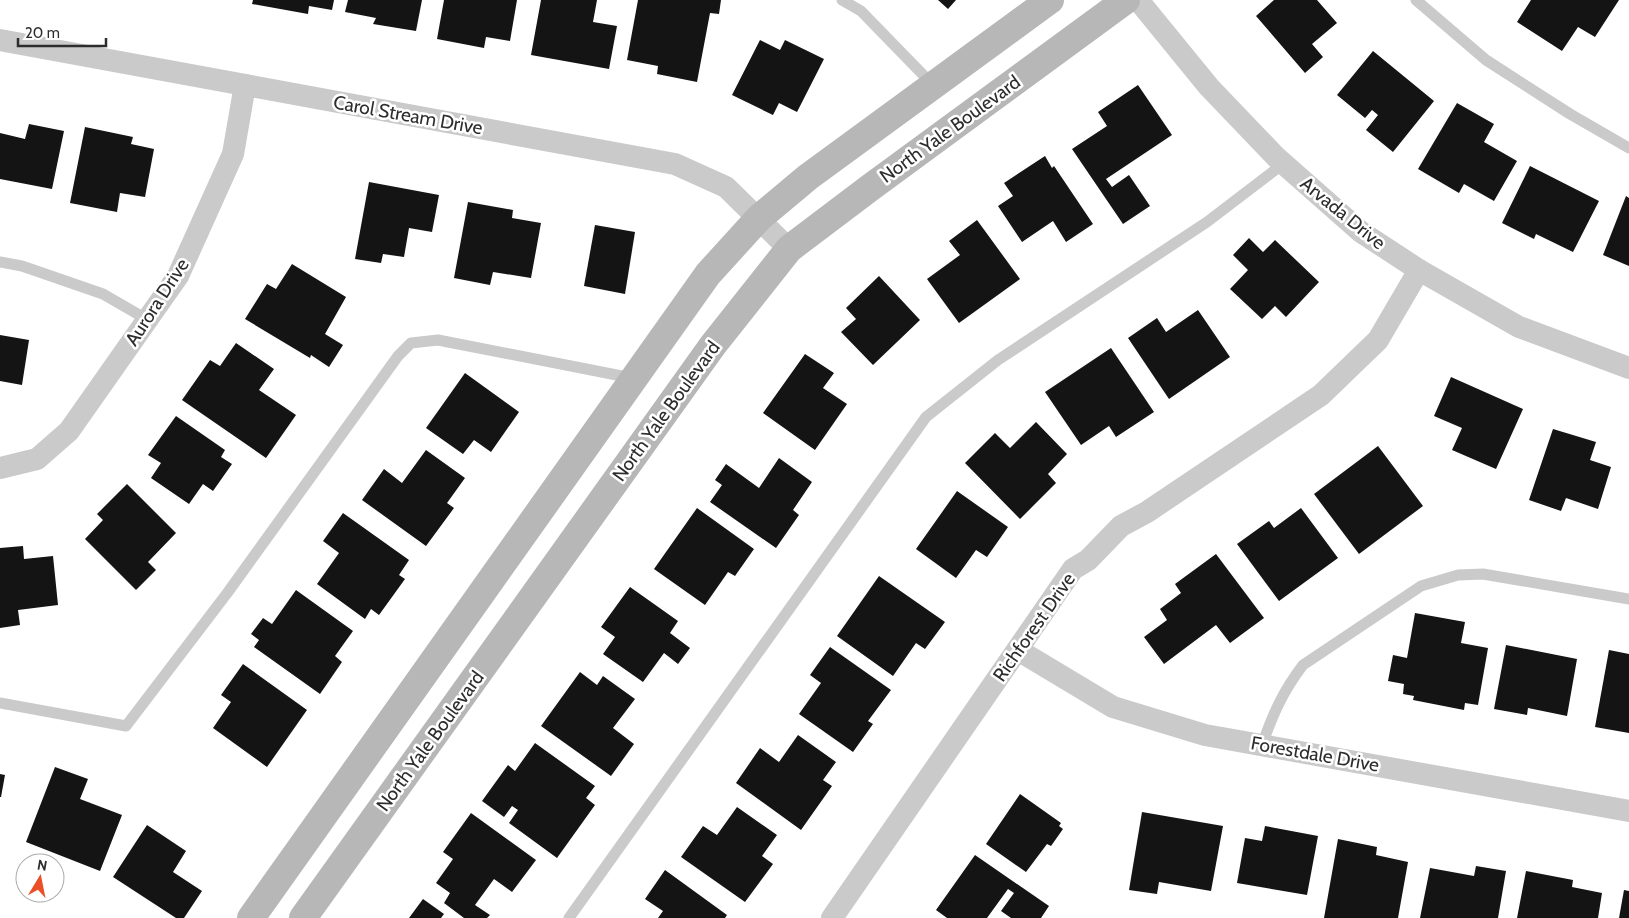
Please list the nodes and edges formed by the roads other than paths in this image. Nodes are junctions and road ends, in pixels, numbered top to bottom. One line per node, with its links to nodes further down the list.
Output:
1 (842, 0): 8 (lane)
2 (1050, 0): 8 (street)
3 (1126, 0): 12 (street, North Yale Boulevard)
4 (1138, 0): 10 (street, Arvada Drive)
5 (1416, 0): 9 (lane)
6 (0, 40): 7 (street, Carol Stream Drive)
7 (245, 85): 11 (street, Carol Stream Drive); 15 (street, Aurora Drive)
8 (933, 85): 11 (street)
9 (1629, 148)
10 (1283, 164): 14 (street, Arvada Drive); 26 (lane)
11 (759, 218): 12 (street, Carol Stream Drive); 17 (street)
12 (789, 249): 25 (street, North Yale Boulevard)
13 (0, 262): 15 (lane)
14 (1419, 270): 16 (street, Arvada Drive); 20 (street, Richforest Drive)
15 (148, 320): 18 (street, Aurora Drive)
16 (1629, 368)
17 (633, 379): 21 (lane); 24 (street)
18 (0, 468)
19 (1629, 599): 22 (lane)
20 (1018, 650): 22 (street, Forestdale Drive); 27 (street, Richforest Drive)
21 (0, 703)
22 (1262, 745): 23 (street, Forestdale Drive)
23 (1629, 810)
24 (251, 918)
25 (303, 918)
26 (570, 918)
27 (832, 918)

